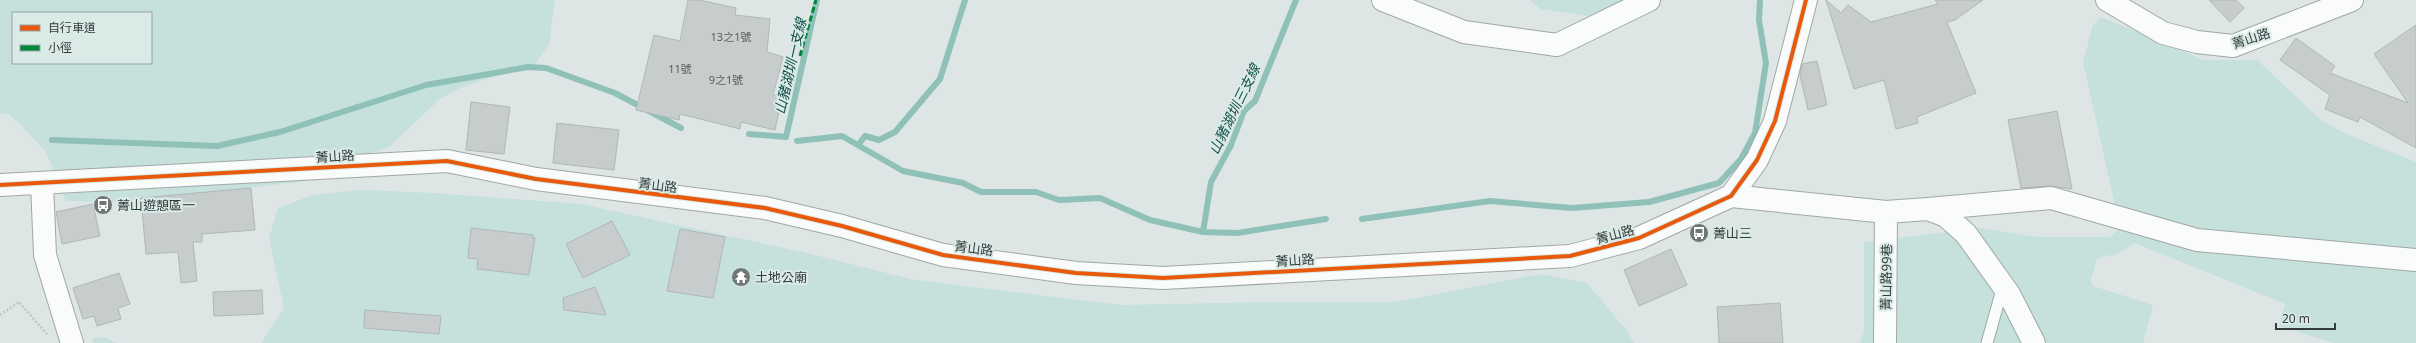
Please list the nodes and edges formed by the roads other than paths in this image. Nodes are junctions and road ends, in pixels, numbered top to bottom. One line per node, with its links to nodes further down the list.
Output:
1 (1383, 0): 2 (street)
2 (1649, 0)
3 (1806, 0): 8 (street, 菁山路)
4 (2107, 0): 5 (street, 菁山路)
5 (2352, 0)
6 (42, 183): 7 (street, 菁山路); 8 (street, 菁山路); 13 (street)
7 (0, 185)
8 (1731, 196): 10 (street)
9 (1928, 209): 10 (street); 11 (street); 12 (street)
10 (1886, 212): 14 (street, 菁山路99巷)
11 (2416, 260)
12 (2003, 286): 15 (lane); 16 (street)
13 (72, 343)
14 (1884, 343)
15 (1987, 343)
16 (2034, 343)

